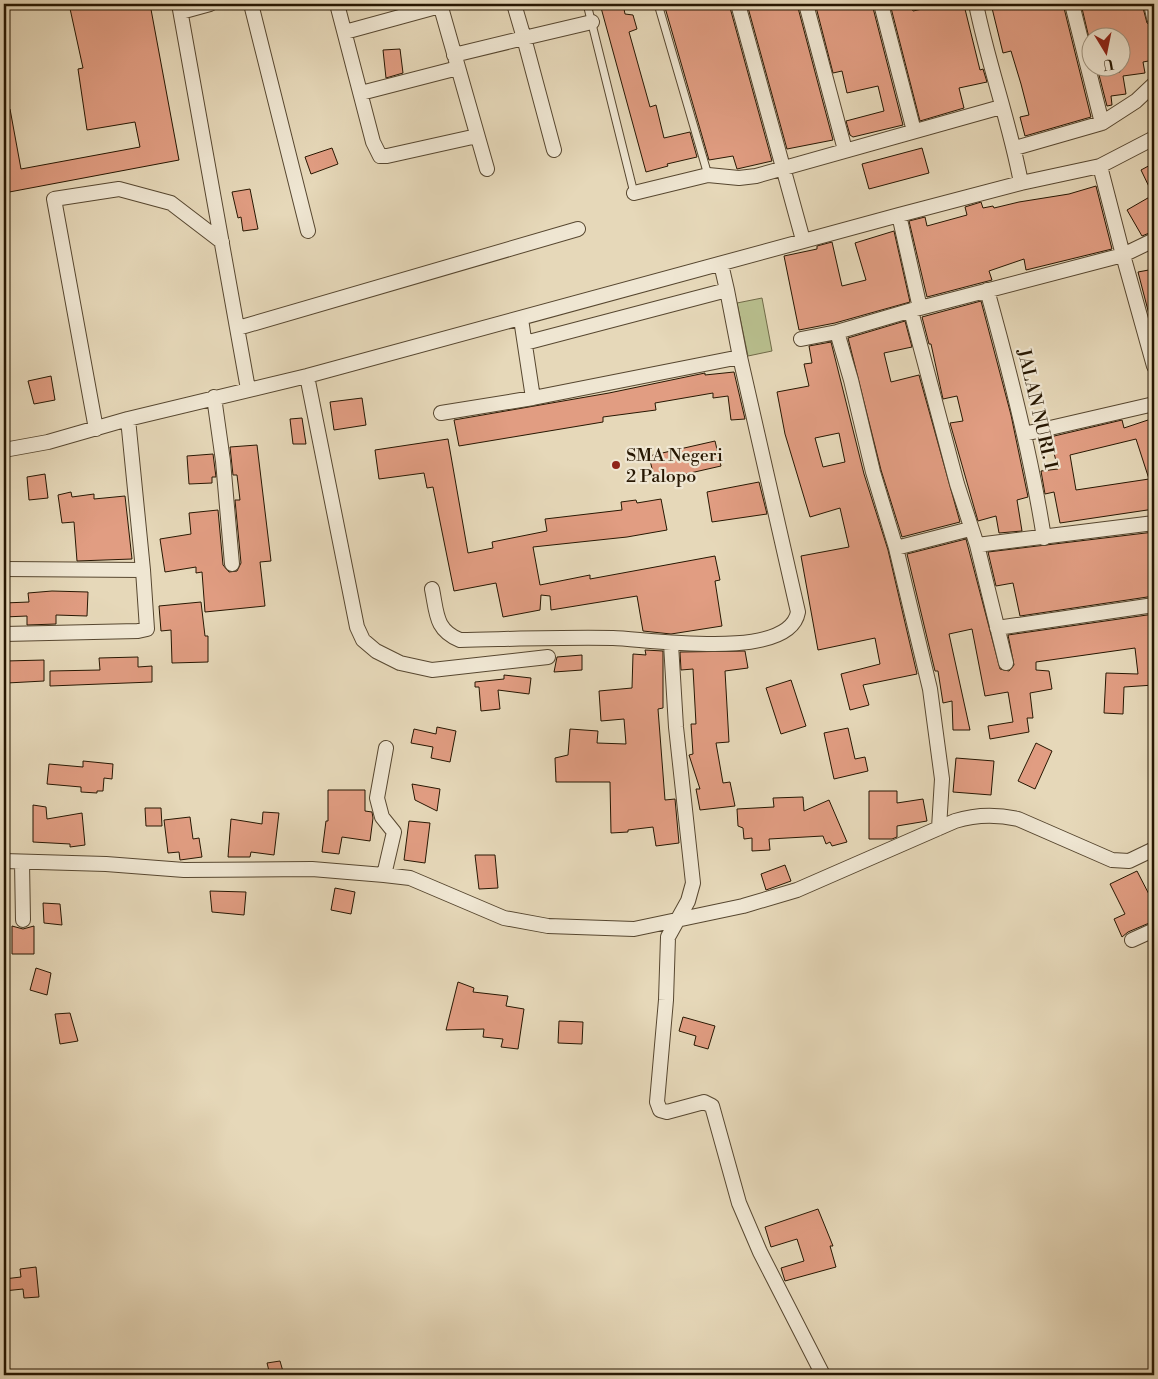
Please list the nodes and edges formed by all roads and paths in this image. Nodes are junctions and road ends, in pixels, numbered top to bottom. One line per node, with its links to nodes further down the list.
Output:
1 (210, 4): 14 (street)
2 (251, 4): 38 (street)
3 (337, 4): 17 (street)
4 (514, 4): 18 (street)
5 (587, 4): 16 (lane)
6 (658, 4): 33 (lane)
7 (738, 4): 31 (street)
8 (806, 4): 29 (street)
9 (881, 4): 24 (street)
10 (976, 4): 22 (street)
11 (1072, 4): 23 (street)
12 (1151, 4): 15 (street)
13 (440, 5): 17 (street); 19 (street)
14 (180, 8): 41 (street)
15 (1154, 18)
16 (592, 22): 18 (street); 35 (lane)
17 (345, 32): 21 (street)
18 (524, 38): 19 (street); 28 (street)
19 (456, 62): 21 (street); 25 (street)
20 (1154, 84): 23 (street)
21 (361, 93): 25 (street)
22 (1001, 107): 24 (street); 27 (street)
23 (1102, 124): 27 (street)
24 (914, 131): 29 (street)
25 (477, 136): 32 (street)
26 (1154, 138): 30 (street)
27 (1015, 148): 34 (street)
28 (554, 150)
29 (845, 150): 31 (street)
30 (1100, 166): 34 (street); 42 (street)
31 (784, 168): 33 (street); 39 (street)
32 (487, 169)
33 (708, 175): 35 (street)
34 (1021, 183): 36 (street)
35 (634, 193)
36 (899, 215): 39 (street); 46 (street)
37 (578, 229): 48 (street)
38 (308, 231)
39 (803, 240): 43 (street)
40 (1154, 240): 42 (street)
41 (222, 242): 48 (street); 61 (street)
42 (1123, 255): 45 (street); 53 (street)
43 (721, 264): 44 (street); 47 (street)
44 (727, 290): 51 (street); 52 (street)
45 (987, 290): 46 (street); 62 (street, JALAN NURI. I)
46 (915, 309): 49 (street); 65 (street)
47 (522, 319): 51 (street); 54 (street)
48 (238, 328): 55 (street)
49 (837, 332): 50 (street); 68 (street)
50 (801, 339)
51 (525, 343): 57 (street)
52 (740, 357): 57 (street); 76 (street)
53 (1154, 366)
54 (307, 376): 55 (street); 77 (street)
55 (248, 389): 56 (street)
56 (214, 397): 60 (street); 69 (street)
57 (533, 398): 59 (street)
58 (1154, 404): 62 (street)
59 (441, 413)
60 (128, 419): 61 (street); 71 (street)
61 (96, 429): 63 (street)
62 (1024, 434): 66 (street, JALAN NURI. I)
63 (4, 450)
64 (1154, 523): 66 (street)
65 (970, 529): 67 (street); 68 (street)
66 (1044, 538): 67 (street)
67 (977, 545): 74 (street)
68 (896, 548): 80 (street)
69 (232, 564)
70 (4, 569): 71 (street)
71 (143, 570): 75 (street)
72 (432, 589): 76 (street)
73 (1154, 605): 74 (street)
74 (997, 628): 78 (street)
75 (4, 634)
76 (672, 644): 86 (street)
77 (548, 657)
78 (1006, 663)
79 (386, 748): 84 (street)
80 (939, 828): 81 (street); 86 (street)
81 (1154, 849)
82 (4, 861): 83 (street)
83 (22, 864): 84 (street); 85 (street)
84 (384, 875): 86 (street)
85 (22, 920)
86 (676, 921): 89 (street)
87 (1154, 930): 88 (street)
88 (1132, 940)
89 (824, 1375)

